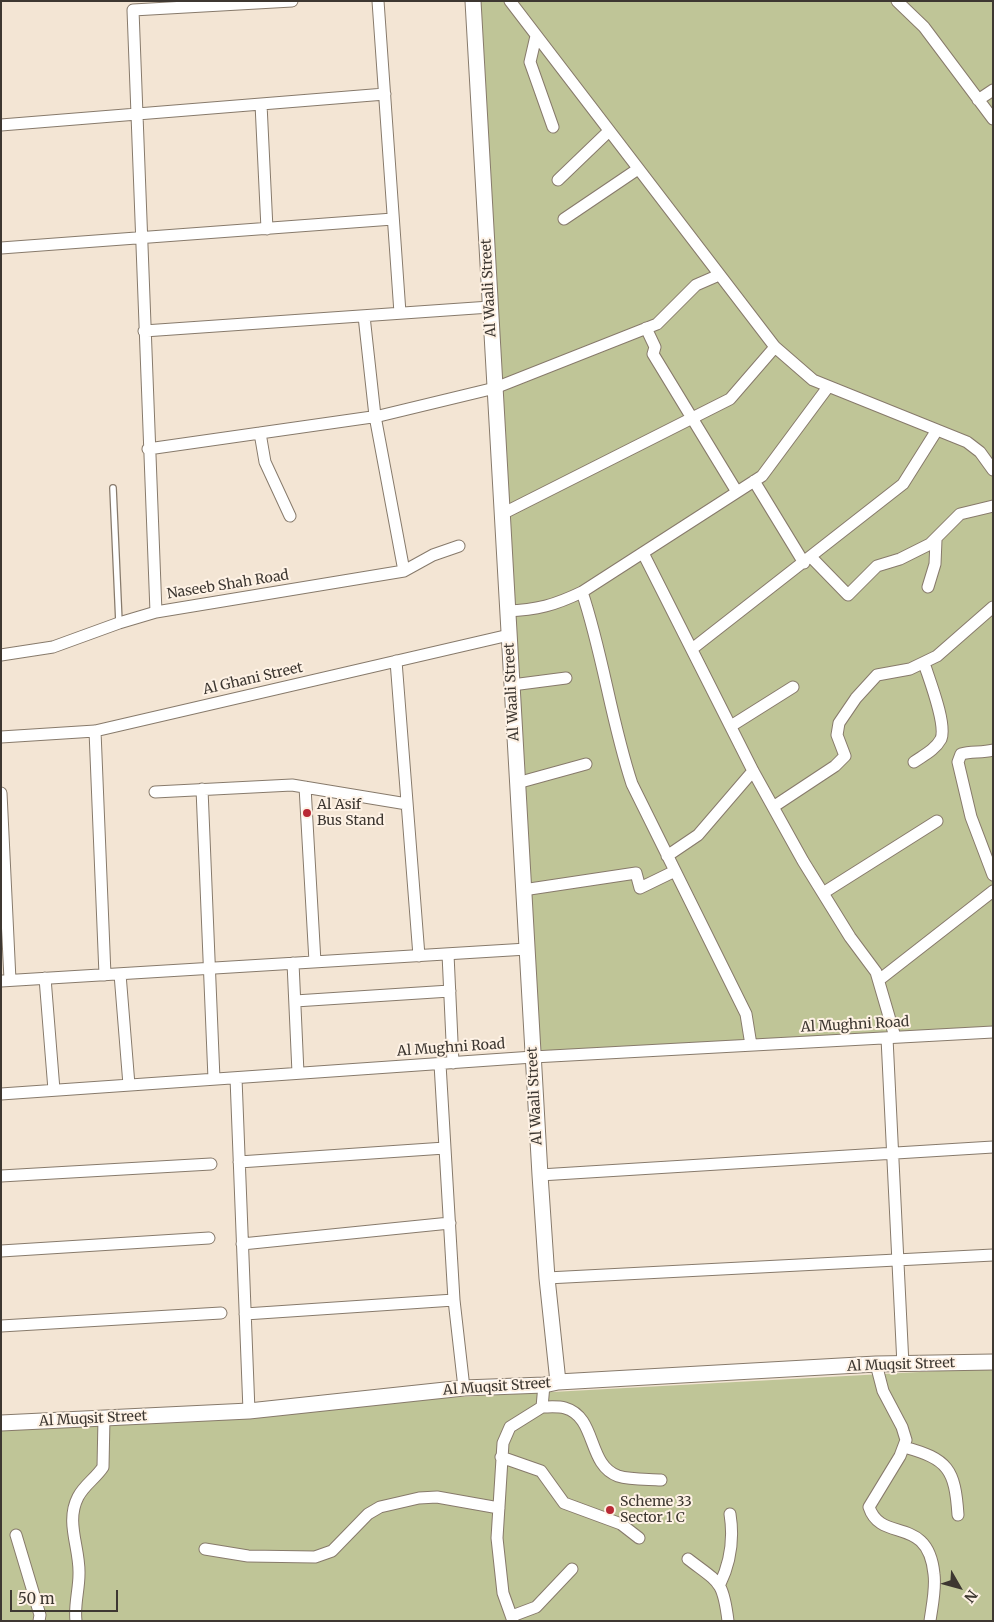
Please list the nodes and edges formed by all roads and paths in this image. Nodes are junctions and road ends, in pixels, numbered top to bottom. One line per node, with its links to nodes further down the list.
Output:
1 (132, 1): 7 (street)
2 (292, 1): 7 (street)
3 (378, 1): 10 (street)
4 (473, 1): 26 (street, Al Waali Street)
5 (510, 1): 8 (street)
6 (897, 1): 11 (street)
7 (142, 10): 13 (street)
8 (536, 36): 16 (street); 17 (street)
9 (993, 90): 11 (street)
10 (385, 94): 12 (street); 20 (street)
11 (978, 100): 14 (street)
12 (261, 104): 13 (street); 22 (street)
13 (137, 114): 15 (street); 23 (street)
14 (993, 119)
15 (1, 125)
16 (553, 127)
17 (609, 132): 18 (street); 19 (street)
18 (638, 169): 21 (street); 25 (street)
19 (558, 180)
20 (393, 219): 22 (street); 27 (street)
21 (564, 219)
22 (267, 229): 23 (street)
23 (141, 239): 24 (street); 30 (street)
24 (1, 248)
25 (719, 275): 29 (street); 31 (street)
26 (490, 307): 27 (street); 33 (street, Al Waali Street)
27 (400, 313): 28 (street)
28 (364, 316): 30 (street); 34 (street)
29 (646, 328): 33 (street); 35 (street)
30 (144, 331): 38 (street)
31 (775, 347): 32 (street); 35 (street)
32 (828, 387): 36 (street); 40 (street)
33 (495, 388): 34 (street); 44 (street, Al Waali Street)
34 (375, 416): 37 (street); 50 (street)
35 (693, 418): 42 (street); 44 (street)
36 (937, 430): 39 (street); 49 (street)
37 (260, 433): 38 (street); 45 (street)
38 (148, 449): 55 (street)
39 (993, 470)
40 (754, 481): 42 (street); 49 (street)
41 (113, 488): 56 (lane)
42 (737, 492): 48 (street)
43 (993, 506): 46 (street)
44 (502, 514): 54 (street, Al Waali Street)
45 (290, 516)
46 (936, 540): 49 (street); 51 (street)
47 (459, 546): 50 (street, Naseeb Shah Road)
48 (643, 552): 52 (street); 58 (street)
49 (807, 560): 58 (street)
50 (404, 571): 55 (street, Naseeb Shah Road)
51 (928, 587)
52 (582, 592): 54 (street); 80 (street)
53 (993, 607): 61 (street)
54 (508, 611): 57 (street, Al Waali Street)
55 (156, 612): 56 (street, Naseeb Shah Road)
56 (118, 623): 59 (street, Naseeb Shah Road)
57 (509, 635): 60 (street, Al Ghani Street); 63 (street, Al Waali Street)
58 (692, 649): 65 (street)
59 (1, 655)
60 (396, 661): 66 (street, Al Ghani Street); 77 (street)
61 (924, 662): 69 (street); 78 (street)
62 (566, 678): 63 (street)
63 (512, 685): 72 (street, Al Waali Street)
64 (793, 687): 65 (street)
65 (731, 726): 71 (street)
66 (96, 731): 67 (street, Al Ghani Street); 92 (street)
67 (1, 737)
68 (993, 750): 82 (street)
69 (914, 762)
70 (586, 764): 72 (street)
71 (753, 771): 78 (street); 80 (street)
72 (517, 783): 83 (street, Al Waali Street)
73 (305, 787): 74 (street); 77 (street); 89 (street)
74 (202, 789): 75 (street); 91 (street)
75 (155, 792)
76 (1, 793): 96 (street)
77 (407, 804): 88 (street)
78 (773, 807): 85 (street)
79 (937, 820): 85 (street)
80 (667, 856): 81 (street)
81 (675, 872): 83 (street); 101 (street)
82 (993, 875)
83 (523, 890): 86 (street, Al Waali Street)
84 (993, 892): 95 (street)
85 (823, 893): 95 (street)
86 (527, 949): 87 (street); 102 (street, Al Waali Street)
87 (448, 954): 88 (street); 97 (street)
88 (419, 956): 89 (street)
89 (315, 962): 90 (street)
90 (293, 963): 91 (street); 98 (street)
91 (209, 968): 93 (street); 107 (street)
92 (105, 974): 93 (street); 94 (street)
93 (120, 974): 108 (street)
94 (45, 978): 96 (street); 109 (street)
95 (879, 980): 100 (street)
96 (6, 981)
97 (450, 991): 98 (street); 103 (street)
98 (295, 1001): 105 (street)
99 (993, 1032): 100 (street, Al Mughni Road)
100 (891, 1038): 101 (street, Al Mughni Road); 113 (street)
101 (751, 1045): 102 (street, Al Mughni Road)
102 (533, 1057): 103 (street, Al Mughni Road); 116 (street, Al Waali Street)
103 (453, 1063): 104 (street, Al Mughni Road)
104 (440, 1064): 105 (street, Al Mughni Road); 112 (street)
105 (298, 1073): 106 (street, Al Mughni Road)
106 (236, 1078): 107 (street, Al Mughni Road); 114 (street)
107 (214, 1079): 108 (street, Al Mughni Road)
108 (129, 1085): 109 (street, Al Mughni Road)
109 (54, 1090): 110 (street, Al Mughni Road)
110 (1, 1094)
111 (993, 1147): 113 (street)
112 (445, 1148): 114 (street); 118 (street)
113 (892, 1154): 116 (street); 123 (street)
114 (239, 1162): 120 (street)
115 (211, 1164): 117 (street)
116 (540, 1175): 124 (street, Al Waali Street)
117 (1, 1176)
118 (450, 1223): 120 (street); 125 (street)
119 (209, 1238): 121 (street)
120 (242, 1244): 127 (street)
121 (1, 1251)
122 (993, 1255): 123 (street)
123 (896, 1260): 124 (street); 131 (street)
124 (547, 1278): 132 (street, Al Waali Street)
125 (454, 1300): 127 (street); 133 (street)
126 (221, 1313): 128 (street)
127 (245, 1314): 135 (street)
128 (1, 1326)
129 (993, 1362): 131 (street, Al Muqsit Street)
130 (876, 1364): 131 (street, Al Muqsit Street); 132 (street, Al Muqsit Street); 138 (street)
131 (903, 1365)
132 (551, 1383): 133 (street, Al Muqsit Street); 134 (street)
133 (464, 1388): 135 (street, Al Muqsit Street)
134 (542, 1407): 139 (street); 140 (street)
135 (249, 1411): 136 (street, Al Muqsit Street)
136 (104, 1418): 137 (street, Al Muqsit Street); 152 (street)
137 (1, 1424)
138 (904, 1447): 143 (street); 154 (street)
139 (501, 1456): 141 (street); 145 (street)
140 (661, 1480)
141 (499, 1508): 146 (street); 150 (street)
142 (730, 1514): 149 (street)
143 (958, 1515)
144 (16, 1535): 151 (street)
145 (638, 1538)
146 (205, 1549)
147 (688, 1559): 149 (street)
148 (572, 1569): 150 (street)
149 (720, 1584): 153 (street)
150 (513, 1618)
151 (40, 1621)
152 (76, 1621)
153 (728, 1621)
154 (930, 1621)

